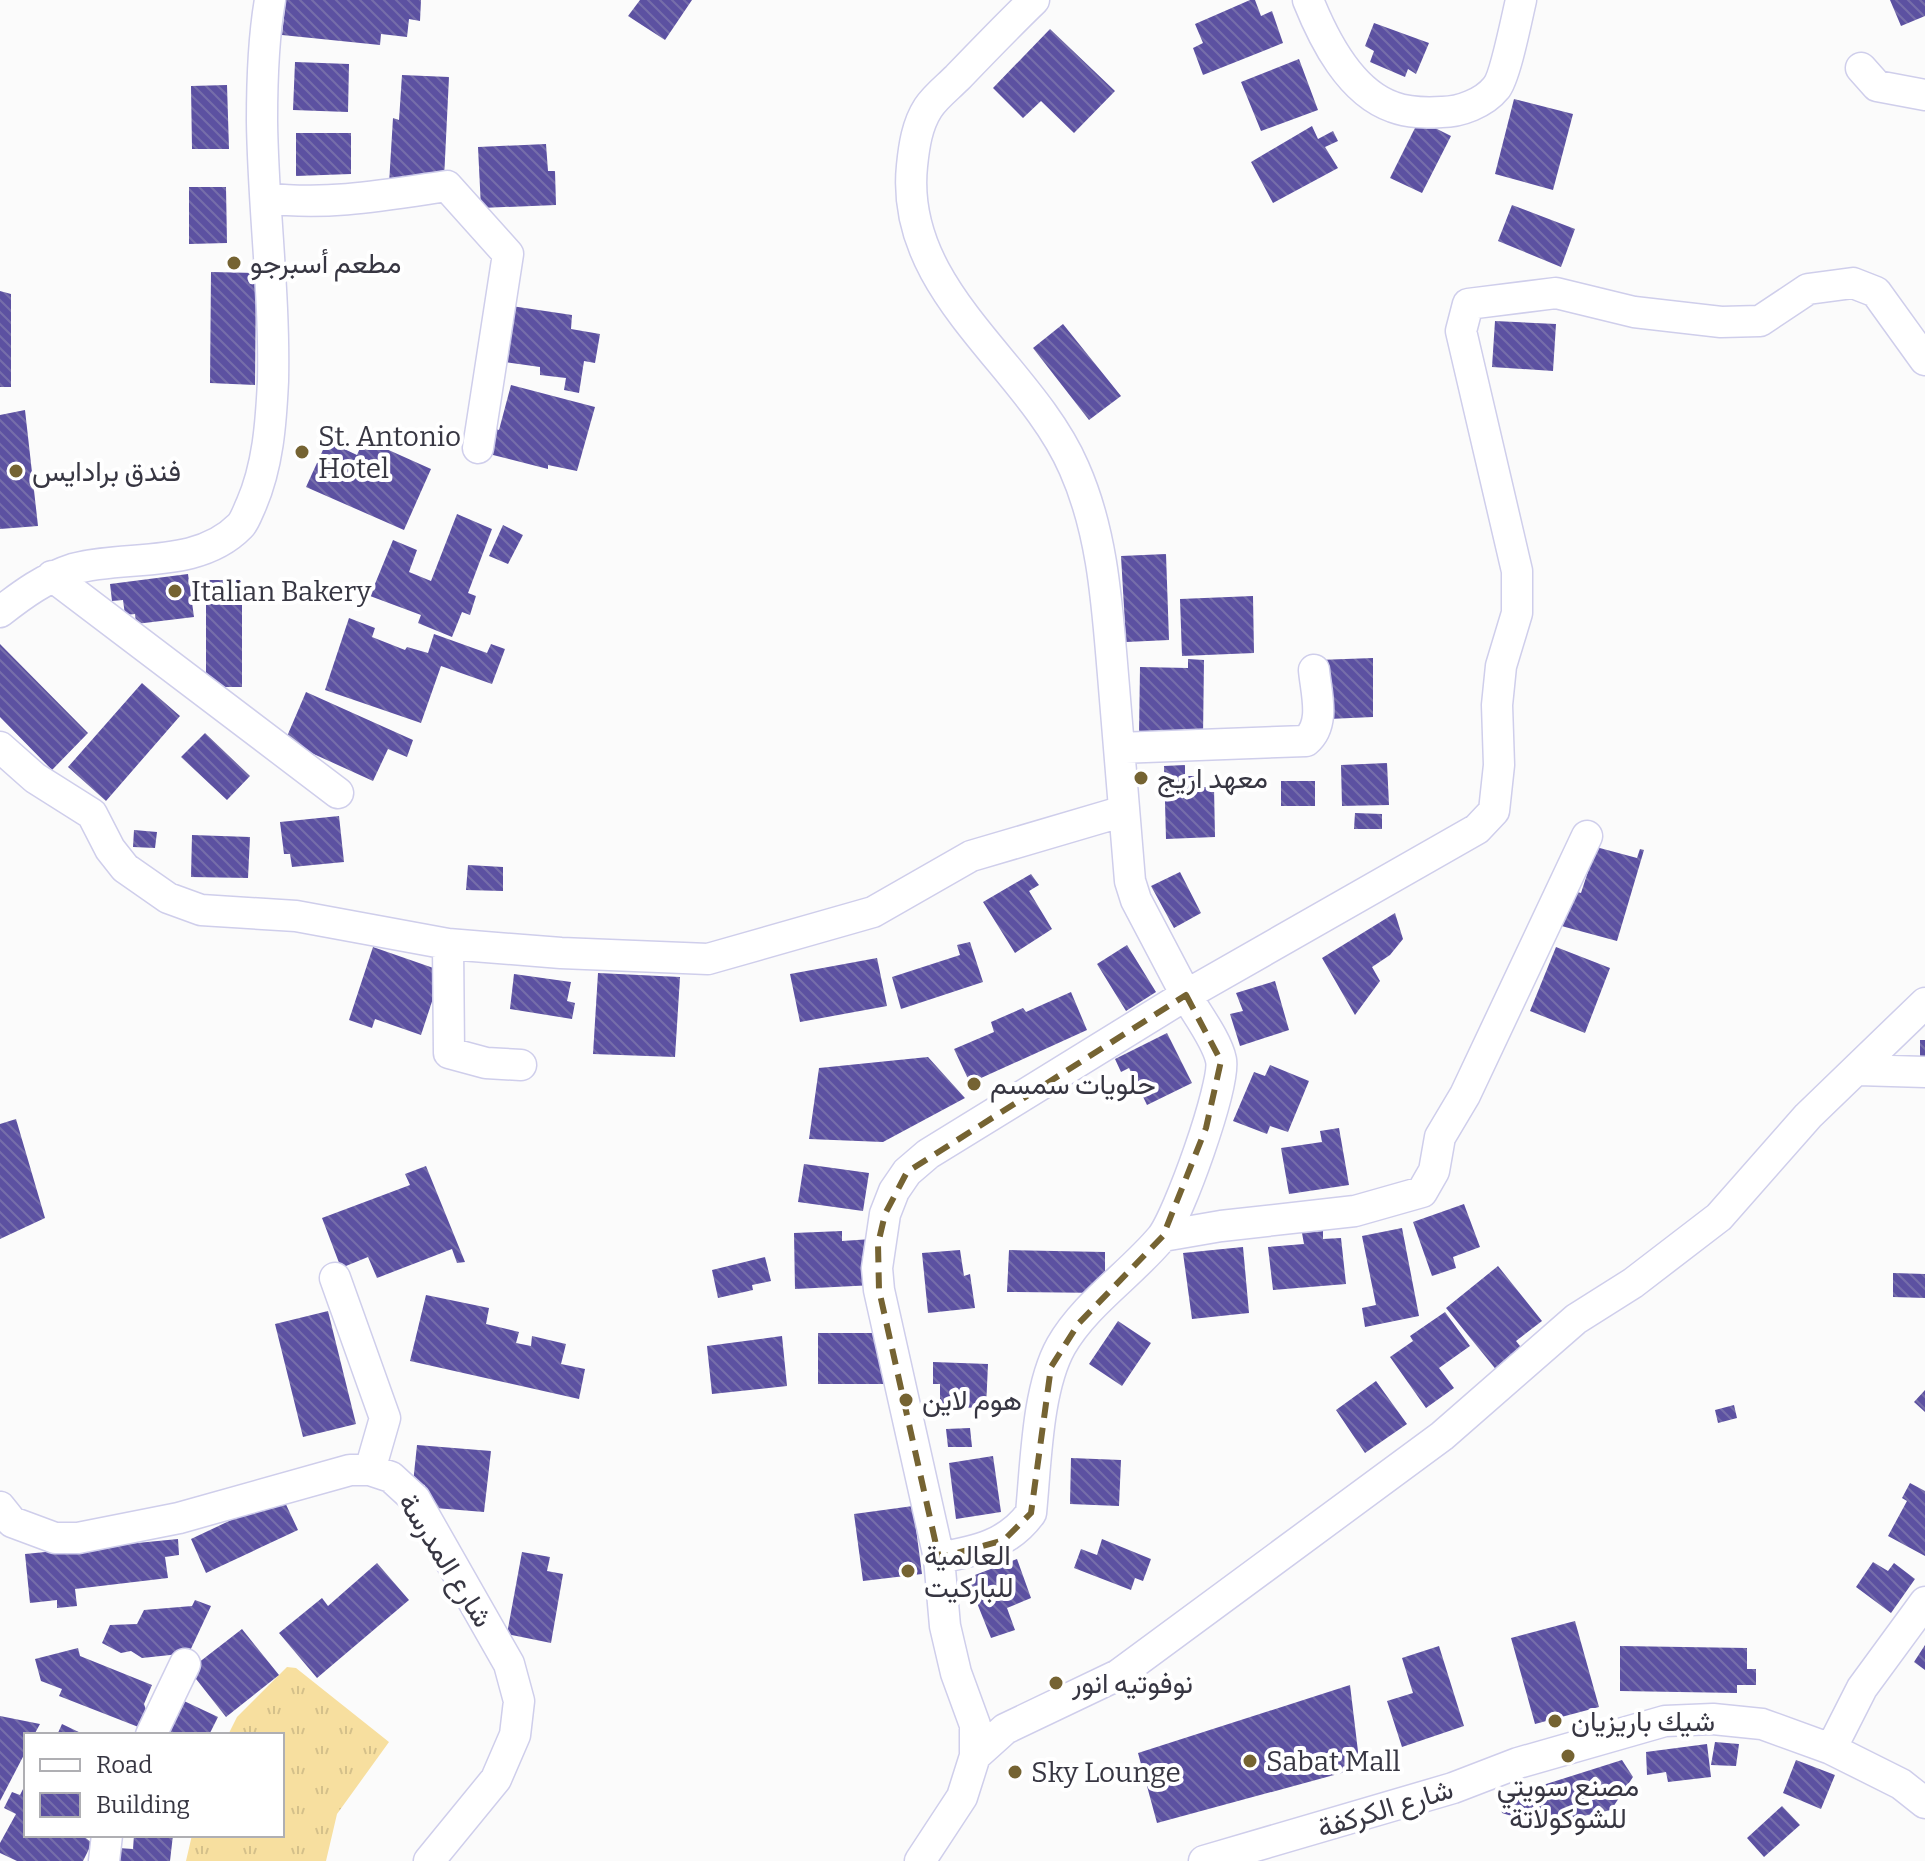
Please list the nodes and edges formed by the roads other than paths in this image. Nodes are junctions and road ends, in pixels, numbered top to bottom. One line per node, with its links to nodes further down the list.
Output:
1 (270, 0): 7 (street)
2 (1034, 0): 14 (street)
3 (1308, 0): 4 (street)
4 (1521, 0)
5 (1861, 68): 6 (street)
6 (1925, 95)
7 (266, 198): 9 (street); 10 (street)
8 (1925, 360): 19 (street)
9 (478, 448)
10 (52, 576): 11 (street); 15 (street)
11 (0, 612)
12 (1314, 670): 14 (street)
13 (0, 747): 18 (street)
14 (1119, 748): 16 (street)
15 (338, 793)
16 (1124, 811): 18 (street); 19 (street)
17 (1587, 836): 24 (street)
18 (448, 944): 21 (street)
19 (1186, 995): 24 (street); 28 (street)
20 (1925, 1003): 22 (street)
21 (521, 1065)
22 (1858, 1070): 23 (street); 33 (street)
23 (1925, 1072)
24 (1163, 1236): 28 (street)
25 (335, 1278): 26 (street)
26 (370, 1470): 27 (street, شارع المدرسة); 37 (street, شارع المدرسة)
27 (0, 1507)
28 (939, 1558): 33 (street)
29 (1925, 1602): 32 (street)
30 (185, 1664): 31 (street)
31 (152, 1733)
32 (1831, 1749): 34 (street, شارع الكركفة); 39 (street, شارع الكركفة)
33 (975, 1756): 38 (street)
34 (1925, 1803)
35 (107, 1837): 36 (street)
36 (104, 1861)
37 (429, 1861)
38 (920, 1861)
39 (1204, 1861)

